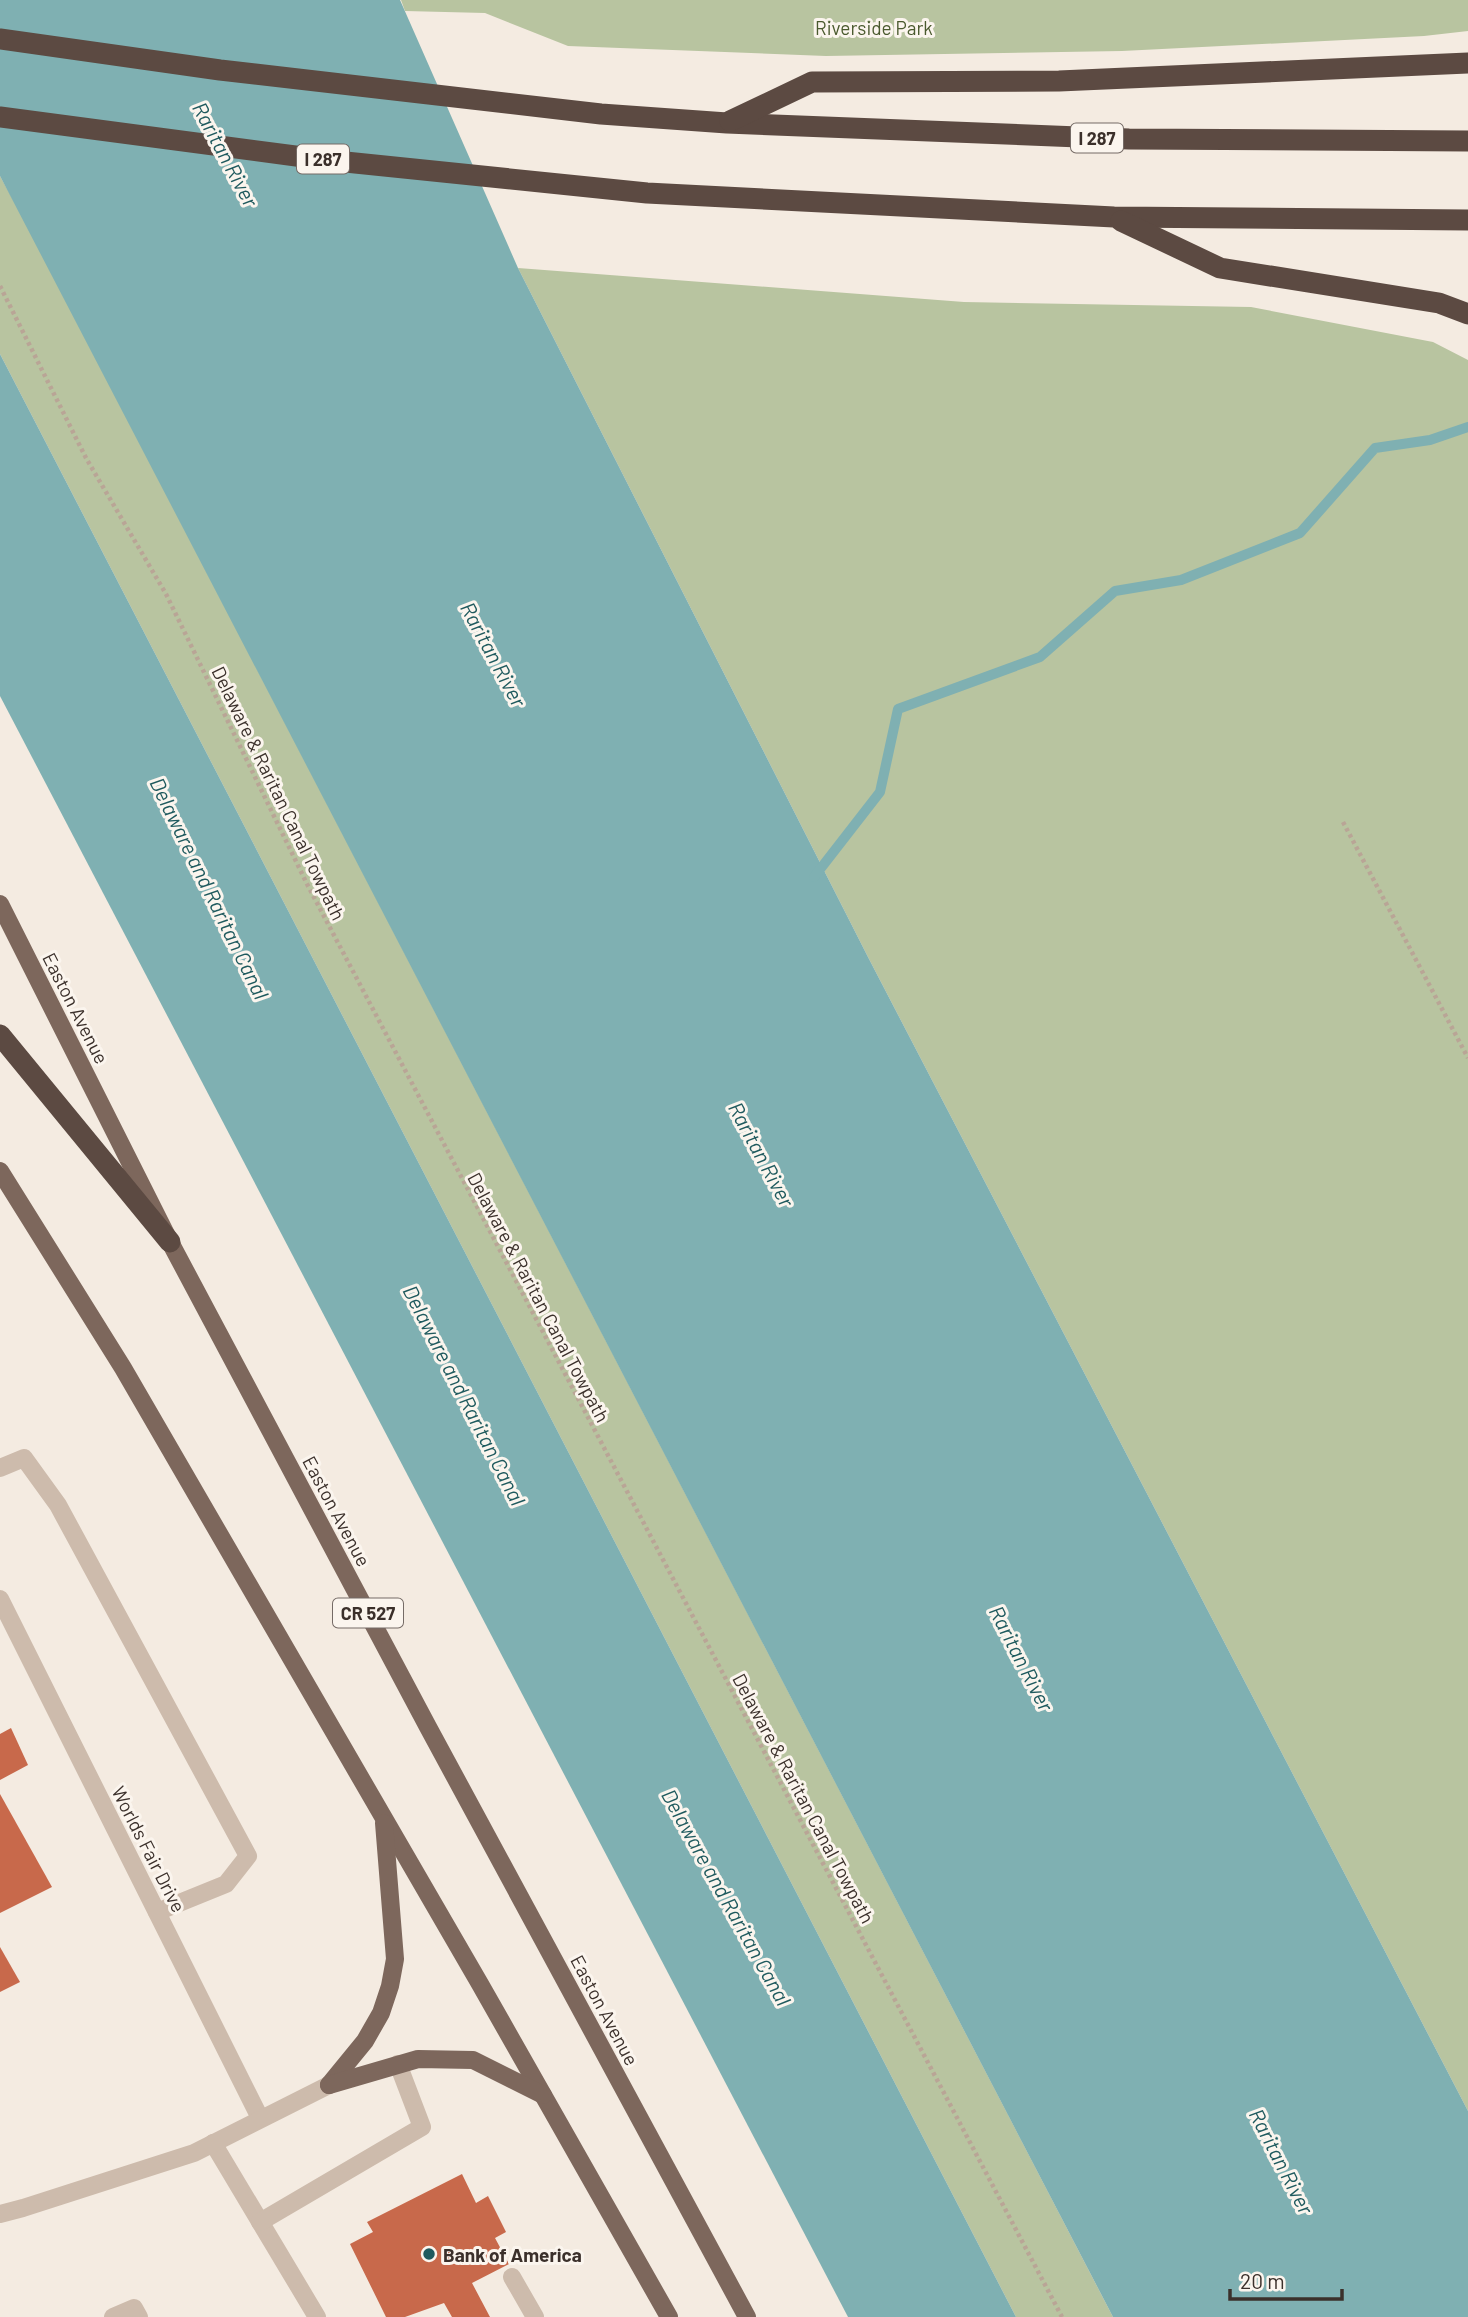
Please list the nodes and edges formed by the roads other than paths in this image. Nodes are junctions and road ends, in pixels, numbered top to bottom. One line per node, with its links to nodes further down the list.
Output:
1 (0, 39): 4 (highway, I 287)
2 (1468, 63): 4 (highway)
3 (0, 117): 6 (highway, I 287)
4 (727, 123): 5 (highway, I 287)
5 (1468, 141)
6 (1114, 218): 7 (highway, I 287); 8 (highway)
7 (1468, 220)
8 (1468, 314)
9 (0, 904): 12 (main road, Easton Avenue / CR 527)
10 (0, 1035): 12 (highway)
11 (0, 1171): 15 (main road)
12 (170, 1242): 30 (main road, Easton Avenue / CR 527)
13 (0, 1468): 16 (street)
14 (0, 1599): 16 (street, Worlds Fair Drive)
15 (383, 1816): 18 (main road); 19 (main road)
16 (157, 1912): 20 (street, Worlds Fair Drive)
17 (398, 2064): 18 (main road); 19 (main road); 23 (street)
18 (329, 2085): 20 (street)
19 (543, 2095): 29 (main road)
20 (260, 2118): 21 (street)
21 (214, 2143): 22 (street); 23 (street)
22 (0, 2214)
23 (260, 2222): 27 (street)
24 (512, 2277): 28 (street)
25 (113, 2317): 26 (street)
26 (139, 2317)
27 (317, 2317)
28 (535, 2317)
29 (669, 2317)
30 (747, 2317)

